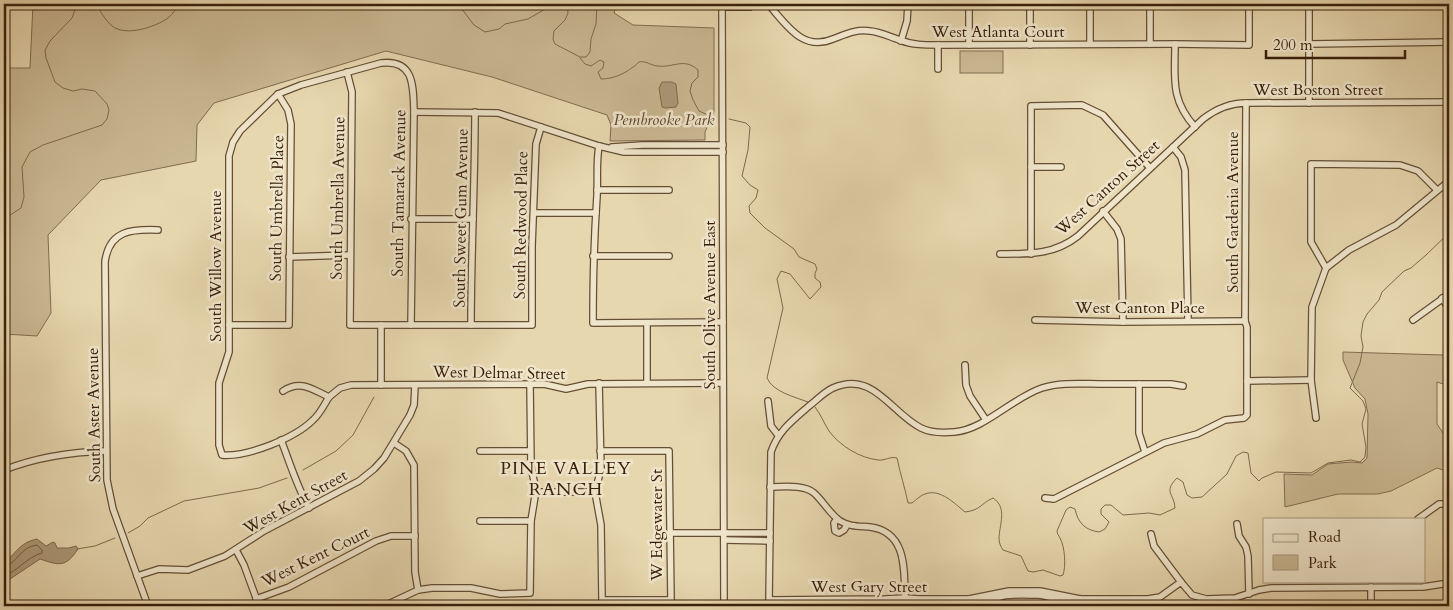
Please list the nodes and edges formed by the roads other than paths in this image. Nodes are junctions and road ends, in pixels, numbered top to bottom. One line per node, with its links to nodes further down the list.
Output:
1 (755, 4): 10 (street)
2 (768, 4): 11 (street, West Atlanta Court)
3 (908, 4): 11 (street)
4 (969, 4): 13 (street)
5 (1030, 4): 19 (street)
6 (1090, 4): 14 (street)
7 (1150, 4): 15 (street)
8 (1249, 4): 16 (street, West Atlanta Court)
9 (1309, 4): 17 (street)
10 (722, 6): 30 (street, South Olive Avenue East)
11 (901, 41): 18 (street, West Atlanta Court)
12 (1449, 42): 17 (street)
13 (969, 44): 18 (street, West Atlanta Court); 19 (street, West Atlanta Court)
14 (1090, 44): 15 (street, West Atlanta Court); 19 (street, West Atlanta Court)
15 (1150, 44): 16 (street, West Atlanta Court)
16 (1174, 44): 29 (street)
17 (1309, 44): 25 (street)
18 (938, 45): 20 (street)
19 (1030, 45)
20 (938, 69)
21 (347, 72): 22 (street); 26 (street, South Tamarack Avenue); 50 (street, South Umbrella Avenue)
22 (278, 94): 53 (street, South Umbrella Place); 65 (street, South Willow Avenue)
23 (1449, 102): 25 (street, West Boston Street)
24 (1246, 103): 25 (street, West Boston Street); 29 (street, West Boston Street); 61 (street, South Gardenia Avenue)
25 (1309, 103)
26 (414, 112): 27 (street); 45 (street, South Tamarack Avenue)
27 (475, 112): 28 (street); 46 (street, South Sweet Gum Avenue)
28 (541, 127): 31 (street); 43 (street, South Redwood Place)
29 (1194, 127): 32 (street, West Canton Street)
30 (723, 145): 33 (street); 34 (street, South Olive Avenue East)
31 (599, 146): 33 (street); 39 (street)
32 (1173, 147): 37 (street, West Canton Street); 60 (street)
33 (608, 148): 34 (street)
34 (723, 152): 62 (street, South Olive Avenue East)
35 (1031, 167): 36 (street); 37 (street); 49 (street)
36 (1061, 167)
37 (1150, 168): 42 (street, West Canton Street)
38 (1449, 180): 41 (street)
39 (597, 190): 40 (street); 44 (street)
40 (669, 190)
41 (1437, 190): 54 (street); 54 (street)
42 (1104, 212): 49 (street, West Canton Street); 63 (street)
43 (534, 213): 44 (street); 68 (street, South Redwood Place)
44 (596, 213): 51 (street)
45 (411, 219): 46 (street); 67 (street, South Tamarack Avenue)
46 (473, 219): 68 (street, South Sweet Gum Avenue)
47 (158, 230): 88 (street, South Aster Avenue)
48 (1000, 254): 49 (street, West Canton Street)
49 (1031, 254)
50 (350, 255): 53 (street); 66 (street, South Umbrella Avenue)
51 (593, 256): 52 (street); 64 (street)
52 (669, 256)
53 (289, 257): 65 (street, South Umbrella Place)
54 (1326, 268): 70 (street)
55 (1449, 294): 56 (street)
56 (1442, 298): 57 (street); 59 (street)
57 (1449, 308)
58 (1035, 320): 63 (street, West Canton Place)
59 (1413, 320)
60 (1188, 321): 61 (street, West Canton Place); 63 (street, West Canton Place)
61 (1245, 321): 71 (street, South Gardenia Avenue)
62 (723, 322): 64 (street); 73 (street, South Olive Avenue East)
63 (1123, 322)
64 (647, 323): 72 (street)
65 (229, 325): 86 (street, South Willow Avenue)
66 (380, 325): 67 (street); 77 (street)
67 (411, 325): 68 (street)
68 (472, 325)
69 (965, 365): 84 (street)
70 (1311, 380): 71 (street); 83 (street)
71 (1248, 381): 92 (street, South Gardenia Avenue)
72 (647, 383): 73 (street, West Delmar Street); 75 (street, West Delmar Street)
73 (723, 383): 105 (street, South Olive Avenue East)
74 (530, 384): 75 (street, West Delmar Street); 78 (street, West Delmar Street); 90 (street)
75 (599, 384): 91 (street)
76 (1139, 384): 79 (street); 84 (street); 92 (street)
77 (380, 385): 78 (street, West Delmar Street); 81 (street, West Delmar Street)
78 (414, 385): 87 (street, West Kent Street)
79 (1183, 386)
80 (283, 391): 81 (street)
81 (329, 397): 86 (street)
82 (768, 401): 85 (street)
83 (1316, 418)
84 (986, 420): 85 (street)
85 (778, 435): 94 (street)
86 (281, 440): 99 (street)
87 (394, 443): 99 (street, West Kent Street); 108 (street)
88 (106, 451): 93 (street); 112 (street, South Aster Avenue)
89 (480, 451): 90 (street)
90 (530, 451): 95 (street)
91 (600, 451): 96 (street); 104 (street, W Edgewater St)
92 (1145, 452): 97 (street)
93 (4, 470)
94 (770, 487): 106 (street); 119 (street)
95 (536, 492): 96 (street); 102 (street)
96 (594, 492): 104 (street, W Edgewater St)
97 (1045, 498)
98 (1449, 504): 100 (street)
99 (309, 508): 111 (street, West Kent Street)
100 (1419, 518)
101 (480, 521): 102 (street)
102 (531, 521): 117 (street)
103 (1237, 524): 118 (street)
104 (670, 533): 105 (street)
105 (724, 533): 106 (street); 109 (street, South Olive Avenue East)
106 (770, 533): 110 (street)
107 (1151, 534): 113 (street)
108 (415, 536): 117 (street); 120 (street, West Kent Court)
109 (724, 540): 110 (street); 124 (street, South Olive Avenue East)
110 (770, 541): 119 (street, West Gary Street)
111 (236, 550): 112 (street, West Kent Street); 120 (street)
112 (137, 576): 122 (street, South Aster Avenue)
113 (1182, 582): 118 (street); 119 (street, West Gary Street)
114 (1449, 582): 116 (street)
115 (1310, 584): 116 (street); 118 (street)
116 (1371, 588): 125 (street)
117 (418, 590): 121 (street)
118 (1249, 594)
119 (904, 598)
120 (256, 599): 123 (street)
121 (387, 605)
122 (147, 606)
123 (259, 606)
124 (724, 606)
125 (1372, 606)

